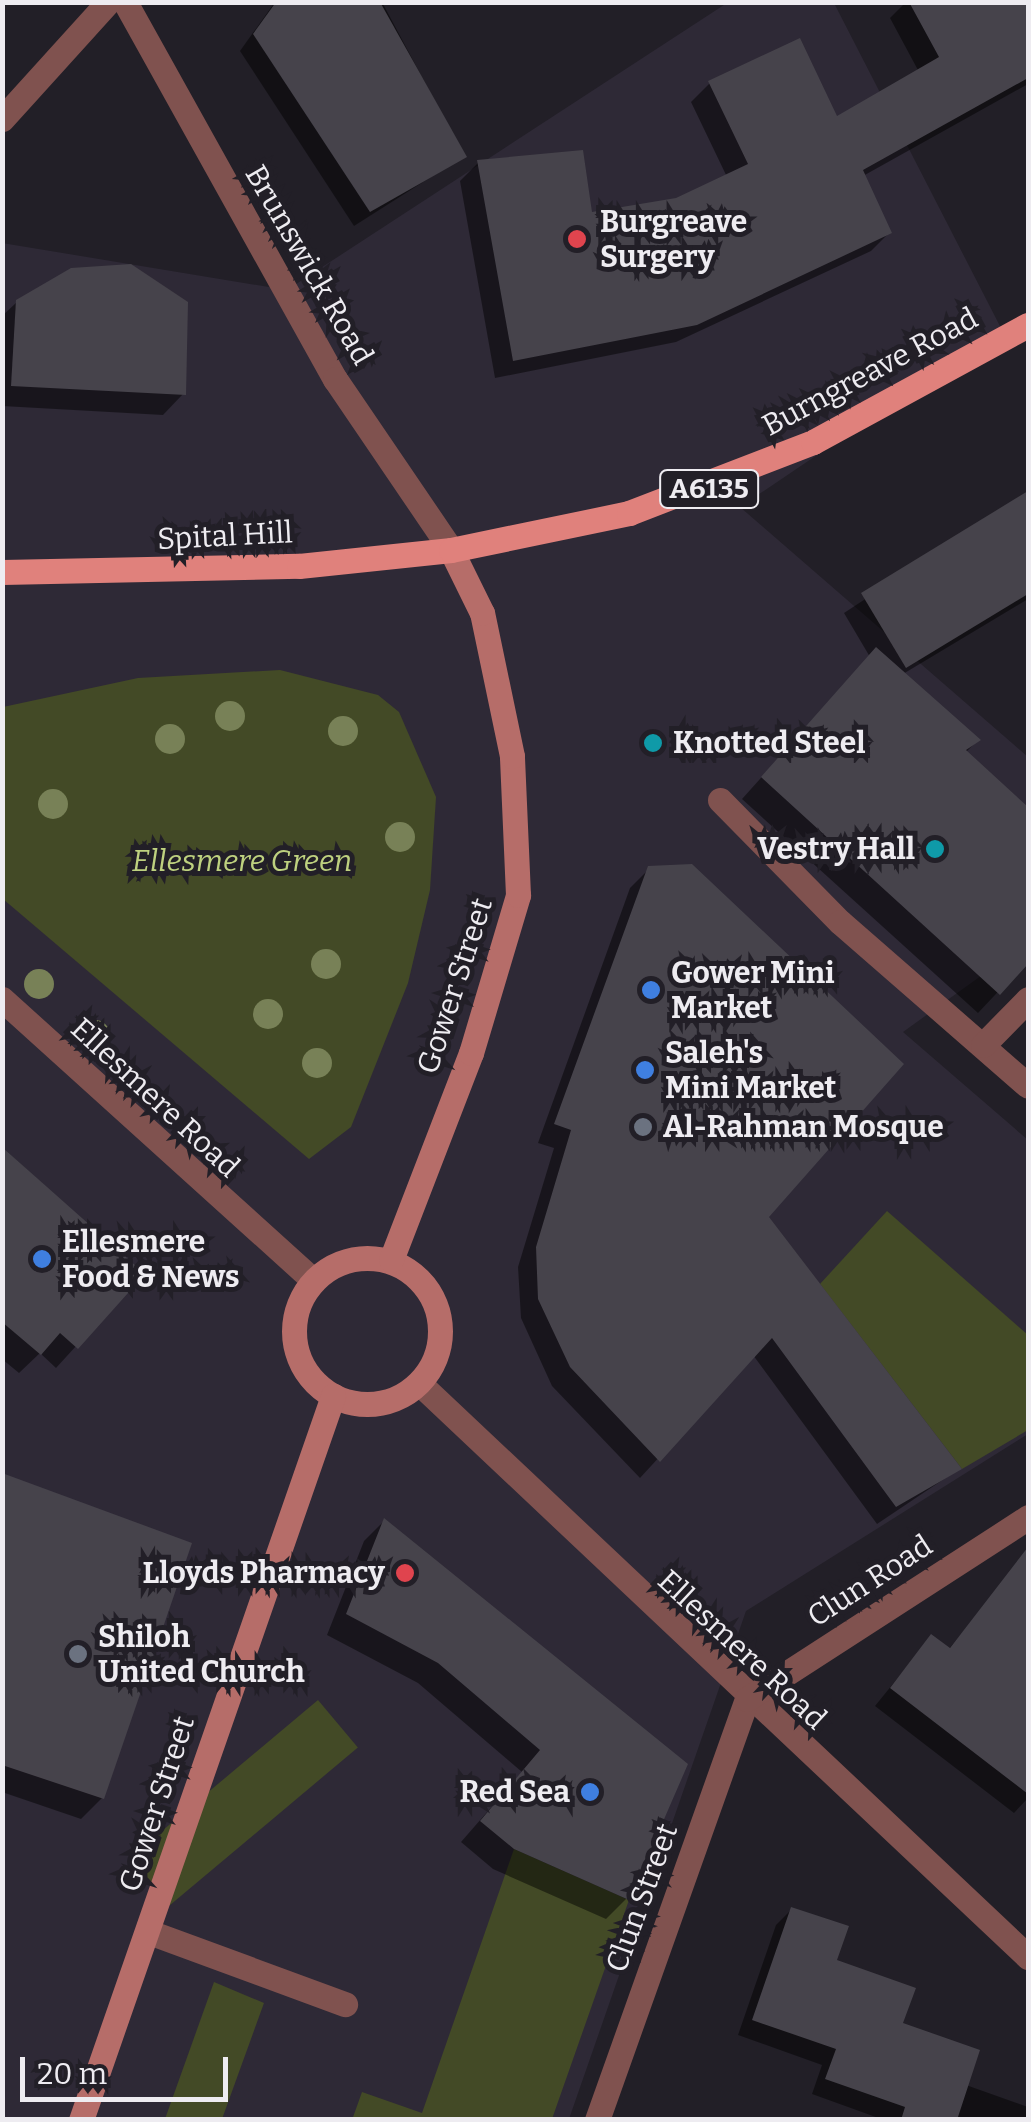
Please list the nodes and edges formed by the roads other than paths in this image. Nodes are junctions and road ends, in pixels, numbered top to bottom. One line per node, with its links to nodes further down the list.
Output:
1 (108, 2): 3 (street)
2 (124, 2): 5 (street, Brunswick Road)
3 (2, 119)
4 (1028, 325): 5 (main road, Burngreave Road / A6135)
5 (451, 550): 6 (main road, Spital Hill / A6135); 12 (main road, Gower Street)
6 (2, 572)
7 (720, 800): 10 (street)
8 (2, 999): 13 (street, Ellesmere Road)
9 (1028, 1000): 10 (street)
10 (983, 1046): 11 (street)
11 (1028, 1086)
12 (391, 1260): 13 (main road); 14 (main road)
13 (312, 1280): 15 (main road)
14 (419, 1382): 15 (main road); 17 (street, Ellesmere Road)
15 (333, 1396): 18 (main road, Gower Street)
16 (1028, 1517): 17 (street, Clun Road)
17 (747, 1699): 19 (street, Ellesmere Road); 22 (street, Clun Street)
18 (149, 1932): 20 (street); 21 (main road, Gower Street)
19 (1028, 1958)
20 (345, 2004)
21 (81, 2120)
22 (597, 2120)

